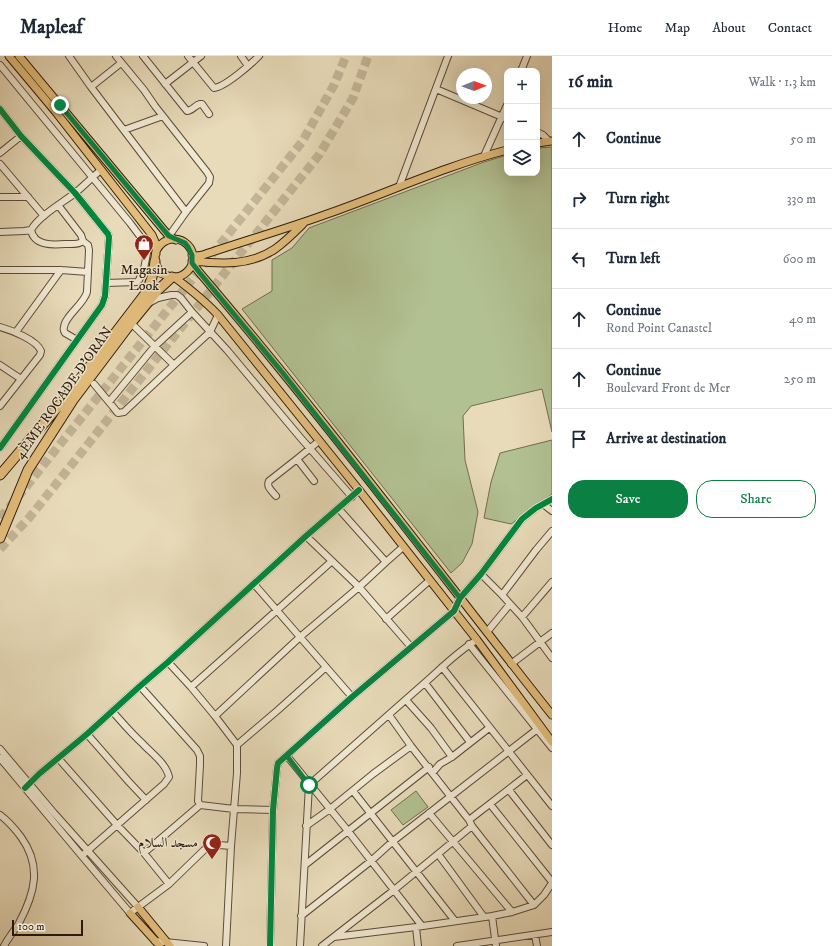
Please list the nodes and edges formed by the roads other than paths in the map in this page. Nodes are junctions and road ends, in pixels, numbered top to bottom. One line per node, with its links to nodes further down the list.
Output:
1 (9, 56): 34 (main road)
2 (20, 56): 46 (main road)
3 (116, 56): 13 (street)
4 (143, 56): 17 (street)
5 (188, 56): 12 (street)
6 (201, 56): 12 (street)
7 (241, 56): 15 (street)
8 (259, 56): 15 (street)
9 (446, 56): 19 (street)
10 (527, 56): 16 (street)
11 (71, 57): 18 (street)
12 (193, 62): 15 (street); 17 (street)
13 (121, 63): 18 (street); 22 (street)
14 (0, 64): 35 (street)
15 (248, 66)
16 (522, 68)
17 (165, 84): 21 (street)
18 (90, 87): 25 (street)
19 (436, 89): 23 (street); 36 (street)
20 (0, 109): 27 (street)
21 (209, 114)
22 (163, 116): 25 (street); 41 (street)
23 (504, 118)
24 (504, 120): 32 (street)
25 (124, 130): 41 (street)
26 (540, 134): 28 (street)
27 (21, 136): 31 (street); 37 (street)
28 (550, 141): 29 (main road)
29 (540, 143)
30 (504, 151): 32 (main road)
31 (0, 153)
32 (484, 156): 36 (main road)
33 (0, 164): 39 (street)
34 (102, 170): 35 (street); 49 (main road)
35 (92, 178): 37 (street); 51 (street)
36 (399, 187): 43 (main road)
37 (75, 193): 40 (street); 57 (street)
38 (0, 197): 39 (street)
39 (28, 197): 42 (street)
40 (58, 205): 42 (street); 48 (street)
41 (186, 212): 46 (street)
42 (44, 216): 44 (street)
43 (306, 222): 50 (main road); 50 (main road)
44 (31, 230): 45 (street); 48 (street)
45 (0, 232)
46 (169, 236): 47 (main road)
47 (176, 240): 49 (main road); 50 (main road)
48 (83, 241): 54 (street)
49 (156, 257): 55 (highway, 4ÈME ROCADE D'ORAN); 56 (main road)
50 (192, 259): 56 (main road); 98 (main road)
51 (144, 269): 55 (street); 57 (street)
52 (0, 270): 53 (street)
53 (61, 270): 54 (street); 63 (street)
54 (88, 272): 65 (street)
55 (154, 272): 56 (street); 77 (highway, 4ÈME ROCADE D'ORAN)
56 (170, 277): 58 (highway, 4ÈME ROCADE D'ORAN); 60 (main road)
57 (106, 283): 65 (street)
58 (147, 304): 59 (street); 61 (highway, 4ÈME ROCADE D'ORAN)
59 (192, 312): 64 (street); 66 (street)
60 (218, 315): 64 (street); 73 (main road)
61 (131, 323): 66 (street); 88 (highway, 4ÈME ROCADE D'ORAN)
62 (0, 327): 63 (street)
63 (16, 332): 69 (street)
64 (210, 332): 68 (street); 75 (street)
65 (77, 340): 74 (street)
66 (154, 347): 68 (street); 71 (street)
67 (0, 365): 69 (street)
68 (174, 365): 71 (street)
69 (21, 379): 72 (street)
70 (94, 384): 71 (street)
71 (108, 402)
72 (0, 406)
73 (319, 440): 75 (street); 79 (main road)
74 (0, 448)
75 (310, 448): 76 (street); 81 (street)
76 (297, 459): 78 (street); 80 (street)
77 (0, 475)
78 (314, 481)
79 (359, 490): 81 (street); 89 (main road)
80 (276, 496)
81 (352, 497): 84 (street)
82 (552, 499): 83 (street)
83 (543, 504): 85 (street); 92 (street)
84 (338, 508): 87 (street); 91 (street)
85 (552, 511)
86 (552, 531): 97 (street)
87 (306, 536): 90 (street); 95 (street)
88 (0, 538)
89 (404, 547): 91 (street); 93 (main road)
90 (332, 561): 96 (street); 100 (street)
91 (386, 562): 96 (street)
92 (481, 574): 97 (street); 98 (street)
93 (430, 580): 101 (main road); 103 (street)
94 (552, 582): 102 (street)
95 (254, 584): 100 (street); 112 (street)
96 (360, 587): 103 (street); 106 (street)
97 (502, 595): 99 (street)
98 (460, 598): 101 (street); 104 (main road)
99 (510, 604): 102 (street); 104 (street)
100 (277, 611): 106 (street); 118 (street)
101 (454, 611): 107 (main road); 110 (street)
102 (522, 617): 108 (street)
103 (386, 619): 110 (street)
104 (487, 632): 113 (main road)
105 (552, 633): 108 (street)
106 (300, 637): 114 (street); 124 (street)
107 (477, 640): 109 (street); 126 (main road)
108 (540, 642): 111 (street); 113 (street)
109 (470, 644): 115 (street); 126 (street)
110 (411, 647): 119 (street)
111 (552, 658)
112 (168, 662): 117 (street); 118 (street)
113 (511, 664): 123 (main road)
114 (326, 667): 119 (street); 130 (street)
115 (442, 667): 116 (street); 125 (street)
116 (425, 683): 120 (street); 128 (street)
117 (140, 686): 121 (street); 148 (street)
118 (191, 687): 124 (street)
119 (352, 697): 135 (street)
120 (406, 700): 122 (street); 136 (street)
121 (112, 711): 127 (street); 146 (street)
122 (389, 715): 131 (street); 141 (street)
123 (552, 715)
124 (215, 716): 130 (street)
125 (489, 728): 128 (street); 134 (street)
126 (539, 728): 129 (main road); 132 (street); 134 (street)
127 (87, 734): 137 (street); 146 (street)
128 (470, 742): 136 (street)
129 (552, 742)
130 (237, 745): 150 (street)
131 (411, 746): 139 (street); 144 (street)
132 (552, 748)
133 (0, 749): 138 (street)
134 (508, 751): 140 (street); 145 (street)
135 (287, 756): 141 (street); 152 (street)
136 (452, 757): 139 (street)
137 (58, 758): 142 (street); 157 (street)
138 (3, 761): 142 (street)
139 (431, 769): 145 (street); 153 (street)
140 (527, 775): 143 (street); 149 (street)
141 (309, 785): 151 (street); 158 (street)
142 (27, 786): 164 (street); 167 (street)
143 (509, 790): 147 (street); 162 (street)
144 (353, 791): 151 (street); 153 (street)
145 (451, 797): 154 (street); 156 (street)
146 (146, 800): 157 (street)
147 (490, 804): 156 (street); 171 (street)
148 (200, 805): 150 (street); 165 (street)
149 (552, 806)
150 (234, 809): 152 (street); 163 (street)
151 (330, 809): 158 (street); 159 (street)
152 (273, 810): 192 (street)
153 (370, 813): 159 (street); 161 (street)
154 (429, 813): 160 (street); 161 (street)
155 (0, 815): 188 (street)
156 (470, 823): 160 (street); 174 (street)
157 (117, 825): 164 (street); 165 (street)
158 (306, 826): 169 (street)
159 (348, 831): 168 (street); 169 (street)
160 (452, 841): 166 (street); 176 (street)
161 (392, 842): 168 (street); 170 (street)
162 (552, 845)
163 (232, 846): 172 (street); 191 (street)
164 (88, 850): 167 (street); 175 (street)
165 (144, 853): 172 (street)
166 (438, 854): 170 (street); 180 (street)
167 (81, 855): 177 (street)
168 (371, 861): 173 (street); 178 (street)
169 (305, 865): 178 (street)
170 (416, 871): 173 (street); 181 (street)
171 (552, 883): 174 (street)
172 (169, 884): 175 (street)
173 (394, 890): 182 (street); 185 (street)
174 (534, 904): 176 (street)
175 (138, 907): 177 (street); 187 (main road)
176 (512, 912): 179 (street)
177 (130, 913): 187 (main road)
178 (301, 916): 193 (street)
179 (492, 916): 180 (street); 186 (street)
180 (484, 917): 181 (street)
181 (455, 921): 182 (street)
182 (419, 927): 185 (street); 195 (street)
183 (552, 932): 184 (street)
184 (535, 935): 186 (street); 197 (street)
185 (334, 938): 194 (street)
186 (496, 943): 196 (street)
187 (163, 944): 189 (street)
188 (4, 946)
189 (199, 946): 190 (street)
190 (204, 946)
191 (226, 946)
192 (270, 946)
193 (300, 946)
194 (322, 946)
195 (418, 946)
196 (457, 946)
197 (537, 946)

